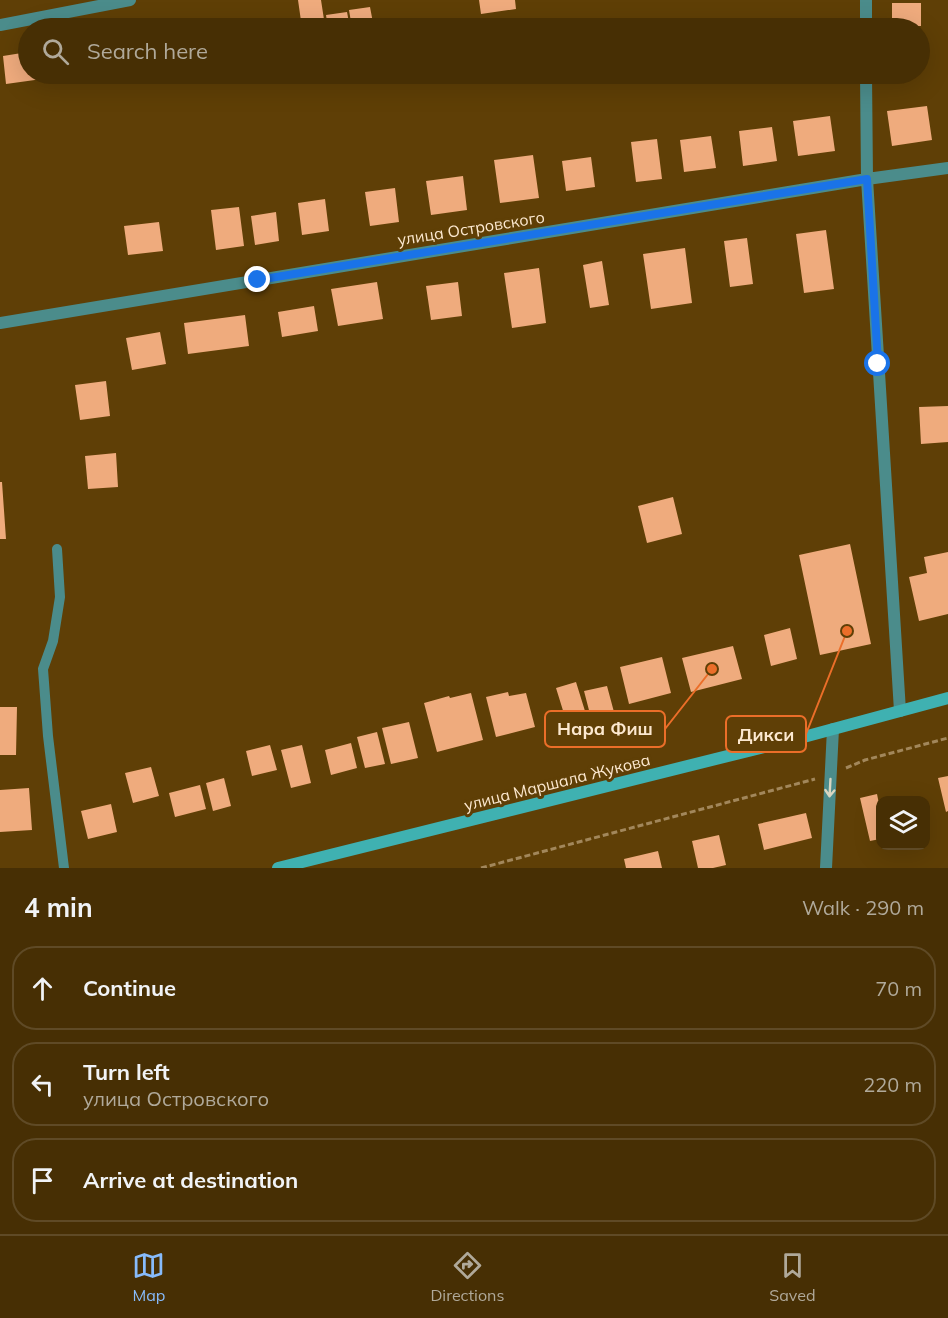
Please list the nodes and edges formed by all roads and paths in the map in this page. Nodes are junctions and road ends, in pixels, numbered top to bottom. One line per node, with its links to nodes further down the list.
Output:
1 (130, 0): 3 (street)
2 (866, 0): 4 (street)
3 (36, 18)
4 (866, 18)
5 (18, 22): 6 (street)
6 (0, 25)
7 (866, 84): 9 (street)
8 (948, 168): 9 (street, улица Островского)
9 (867, 179): 10 (street, улица Островского); 13 (street)
10 (0, 323)
11 (57, 549): 17 (lane)
12 (948, 698): 13 (main road, улица Маршала Жукова)
13 (900, 711): 14 (main road, улица Маршала Жукова)
14 (833, 729): 16 (street); 18 (main road, улица Маршала Жукова)
15 (948, 738): 16 (path)
16 (830, 775): 19 (path); 20 (street, one-way to 20)
17 (64, 868)
18 (278, 868)
19 (482, 868)
20 (826, 868)

